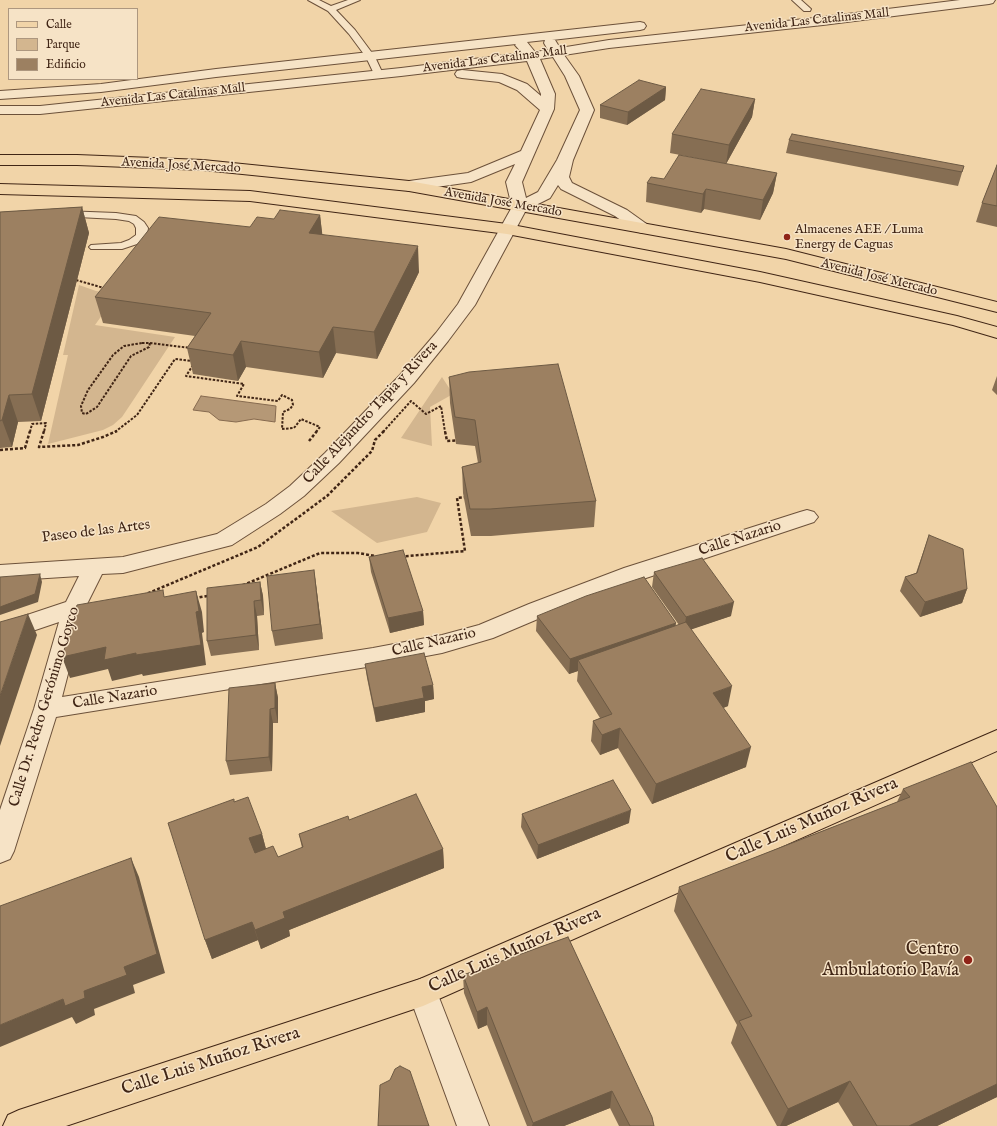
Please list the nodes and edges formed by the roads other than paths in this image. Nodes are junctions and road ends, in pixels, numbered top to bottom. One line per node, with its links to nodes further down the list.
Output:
1 (312, 0): 6 (lane)
2 (356, 0): 6 (lane)
3 (989, 0): 10 (street, Avenida Las Catalinas Mall)
4 (794, 5): 5 (street, Avenida Las Catalinas Mall)
5 (822, 7)
6 (331, 9): 13 (lane)
7 (649, 26): 8 (street, Avenida Las Catalinas Mall)
8 (546, 37): 9 (street, Avenida Las Catalinas Mall); 11 (street)
9 (519, 40): 12 (street); 13 (street, Avenida Las Catalinas Mall)
10 (610, 44): 11 (street, Avenida Las Catalinas Mall); 14 (street)
11 (557, 53): 12 (street, Avenida Las Catalinas Mall); 14 (street)
12 (532, 56): 15 (street, Avenida Las Catalinas Mall); 18 (street)
13 (370, 57): 16 (lane); 17 (street, Avenida Las Catalinas Mall)
14 (580, 67): 22 (street)
15 (401, 72): 16 (street, Avenida Las Catalinas Mall); 18 (street)
16 (378, 74): 19 (street, Avenida Las Catalinas Mall)
17 (0, 95)
18 (547, 109): 20 (street)
19 (0, 110)
20 (528, 153): 23 (street); 25 (street)
21 (0, 160): 23 (main road, Avenida José Mercado)
22 (565, 160): 25 (street); 27 (street)
23 (409, 186): 25 (main road, Avenida José Mercado)
24 (0, 189): 28 (main road, Avenida José Mercado)
25 (520, 207): 27 (main road, Avenida José Mercado); 28 (street, Calle Alejandro Tapia y Rivera)
26 (49, 214): 29 (lane)
27 (642, 228): 30 (main road, Avenida José Mercado)
28 (506, 229): 31 (main road, Avenida José Mercado); 33 (street, Calle Alejandro Tapia y Rivera)
29 (95, 247)
30 (997, 308)
31 (997, 333)
32 (807, 517): 37 (street, Calle Nazario)
33 (95, 566): 34 (street, Calle Alejandro Tapia y Rivera); 35 (street, Calle Dr. Pedro Gerónimo Goyco)
34 (0, 573)
35 (74, 608): 36 (street); 37 (street, Calle Dr. Pedro Gerónimo Goyco)
36 (0, 633)
37 (46, 709): 39 (street, Calle Dr. Pedro Gerónimo Goyco)
38 (997, 740): 40 (main road, Calle Luis Muñoz Rivera)
39 (0, 851)
40 (423, 992): 41 (main road, Calle Luis Muñoz Rivera); 42 (street)
41 (19, 1126)
42 (473, 1126)

